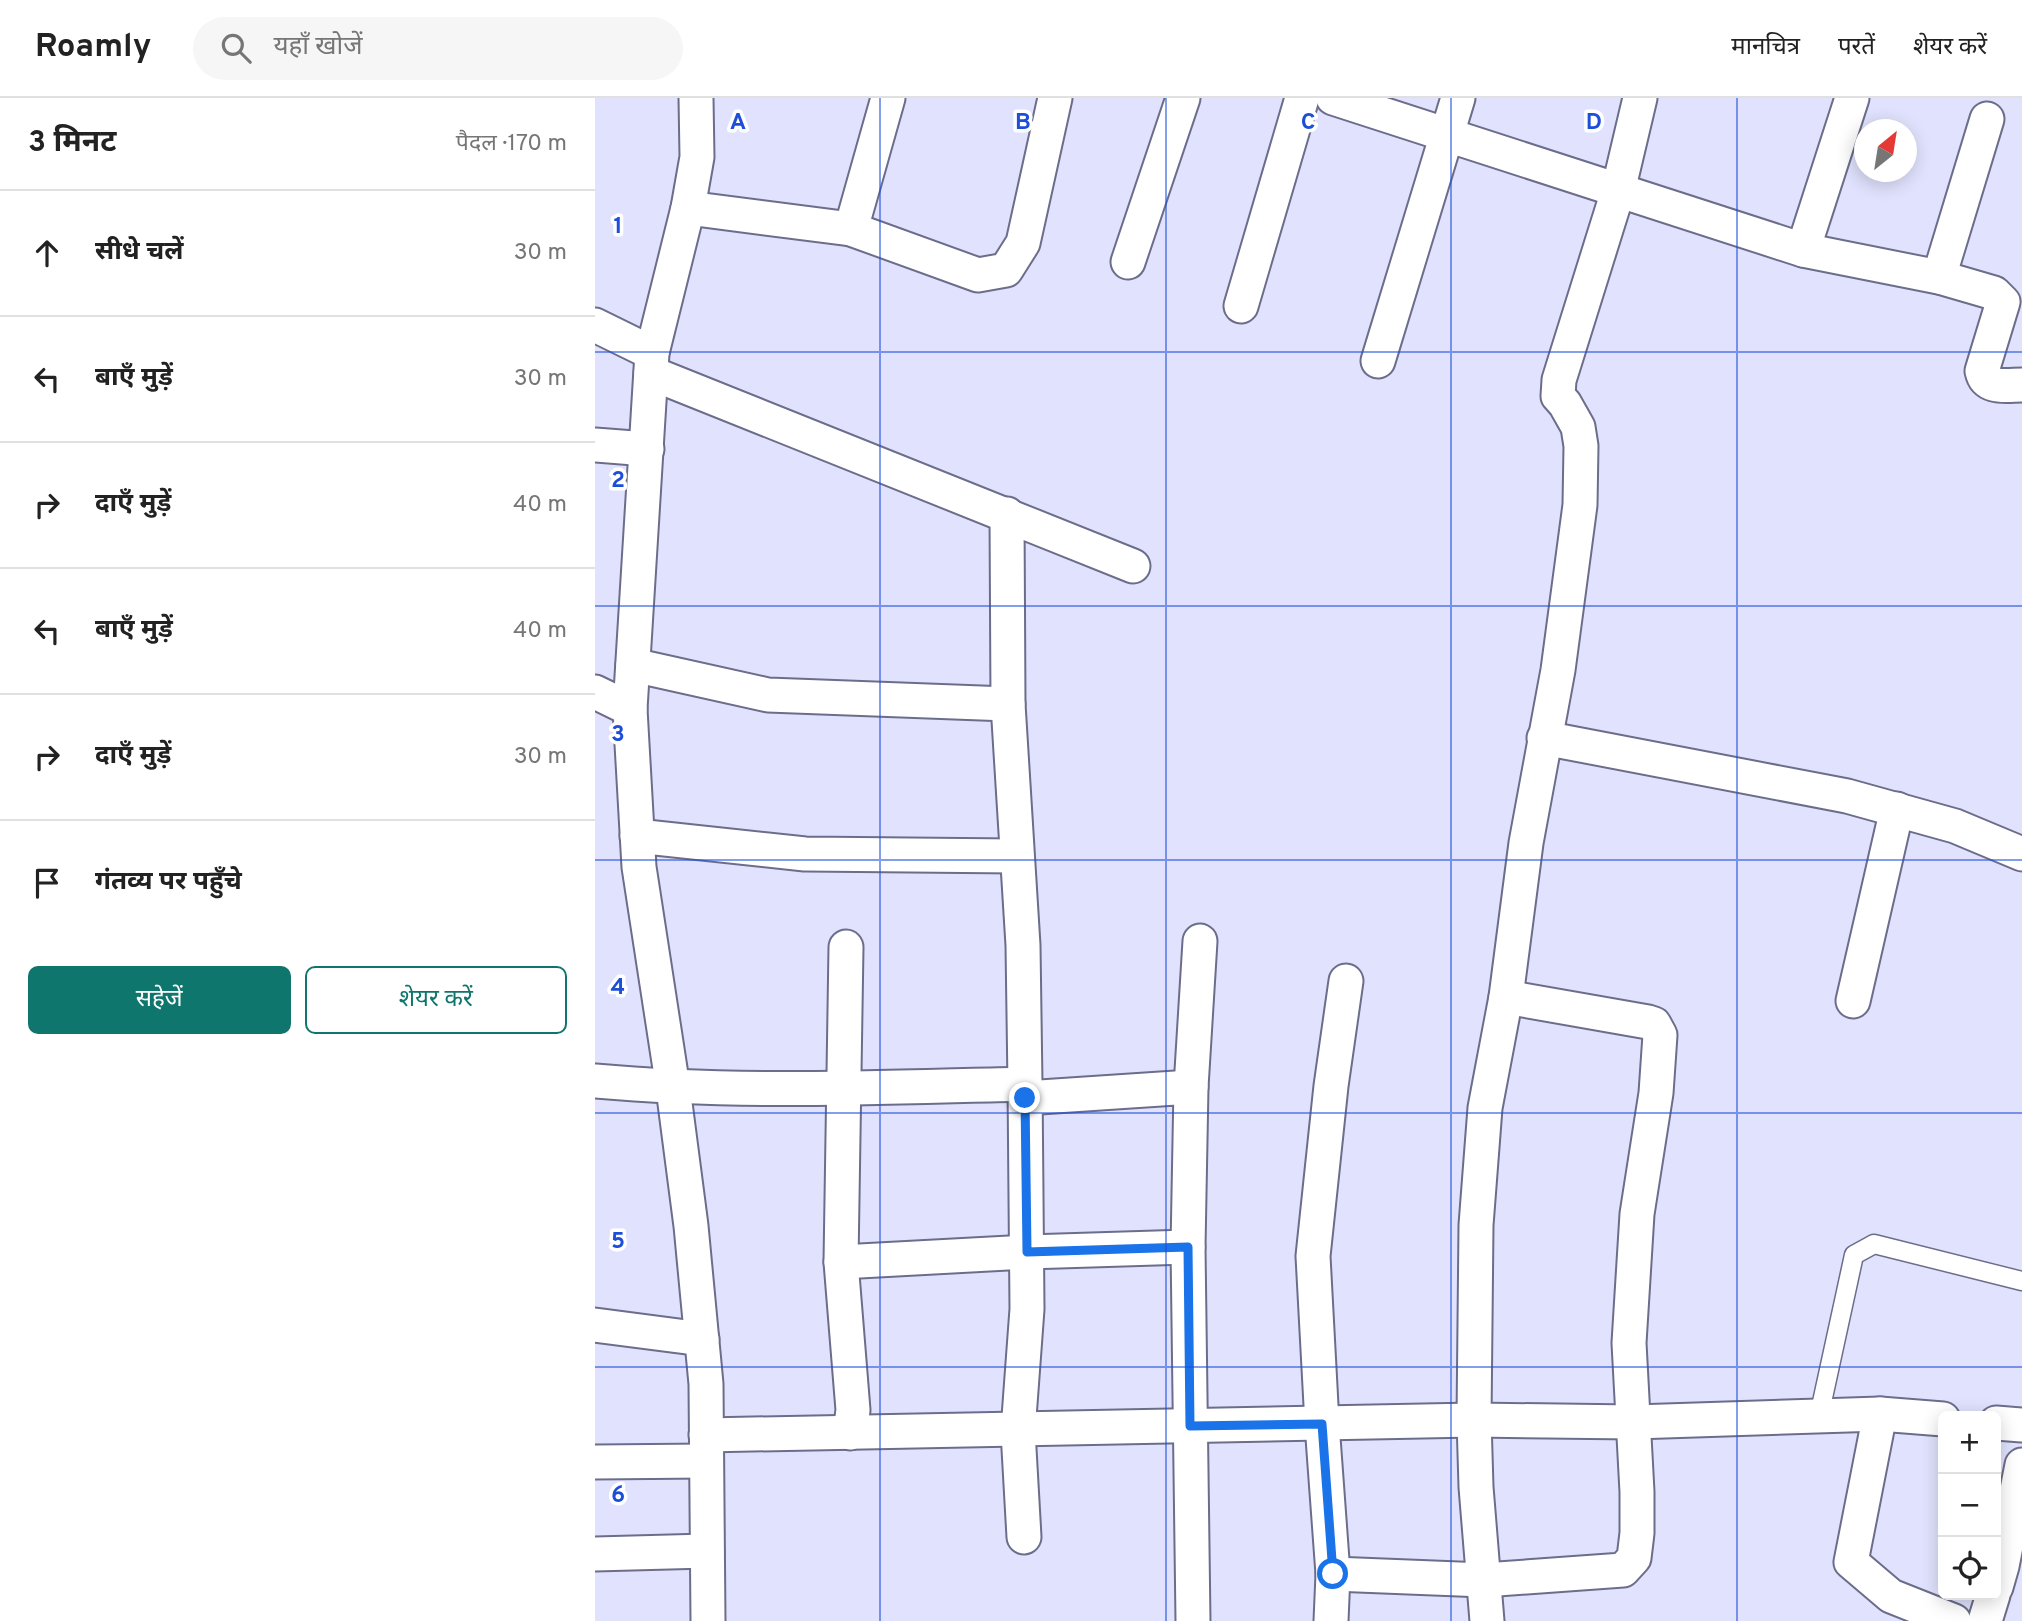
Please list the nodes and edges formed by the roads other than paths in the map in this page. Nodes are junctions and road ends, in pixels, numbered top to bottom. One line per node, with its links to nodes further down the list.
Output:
1 (696, 98): 13 (street)
2 (888, 98): 14 (street)
3 (1055, 98): 14 (street)
4 (1183, 98): 16 (street)
5 (1302, 98): 18 (street)
6 (1333, 98): 11 (street)
7 (1458, 98): 11 (street)
8 (1640, 98): 12 (street)
9 (1852, 98): 15 (street)
10 (1987, 119): 17 (street)
11 (1445, 135): 12 (street); 20 (street)
12 (1618, 191): 15 (street); 31 (street)
13 (688, 208): 14 (street); 21 (street)
14 (851, 229)
15 (1803, 250): 17 (street)
16 (1128, 262)
17 (1939, 276): 22 (street)
18 (1241, 306)
19 (595, 325): 21 (street)
20 (1378, 361)
21 (652, 363): 24 (street); 25 (street)
22 (2022, 385)
23 (595, 444): 24 (street)
24 (647, 449): 27 (street)
25 (1007, 514): 26 (street); 29 (street)
26 (1133, 566)
27 (633, 665): 29 (street); 30 (street)
28 (595, 692): 30 (street)
29 (1008, 704): 35 (street)
30 (630, 709): 33 (street)
31 (1544, 738): 32 (street); 39 (street)
32 (1898, 809): 34 (street); 40 (street)
33 (637, 835): 35 (street); 43 (street)
34 (2022, 854)
35 (1016, 856): 45 (street)
36 (1200, 941): 42 (street)
37 (846, 947): 44 (street)
38 (1346, 981): 58 (street)
39 (1506, 997): 55 (street); 56 (street)
40 (1853, 1001)
41 (595, 1081): 43 (street)
42 (1191, 1087): 45 (street); 46 (street)
43 (673, 1088): 44 (street); 51 (street)
44 (844, 1088): 45 (street); 48 (street)
45 (1025, 1091): 47 (street)
46 (1188, 1247): 47 (street); 60 (street)
47 (1027, 1252): 48 (street); 61 (street)
48 (841, 1262): 62 (street)
49 (2022, 1281): 53 (lane)
50 (595, 1325): 51 (street)
51 (702, 1339): 63 (street)
52 (1880, 1413): 53 (street); 54 (street); 73 (street)
53 (1819, 1416): 56 (street)
54 (1938, 1419)
55 (1475, 1420): 56 (street); 58 (street); 71 (street)
56 (1634, 1422): 71 (street)
57 (2001, 1423): 59 (street)
58 (1322, 1424): 60 (street); 70 (street)
59 (2022, 1425)
60 (1190, 1426): 61 (street); 75 (street)
61 (1018, 1431): 62 (street); 66 (street)
62 (850, 1433): 63 (street)
63 (706, 1448): 64 (street); 67 (street)
64 (595, 1462)
65 (2022, 1465): 69 (street)
66 (1024, 1536)
67 (707, 1551): 68 (street); 74 (street)
68 (595, 1554)
69 (2001, 1570)
70 (1333, 1574): 71 (street); 76 (street)
71 (1484, 1580): 77 (street)
72 (1991, 1600): 79 (street)
73 (1887, 1608): 78 (street)
74 (708, 1621)
75 (1193, 1621)
76 (1331, 1621)
77 (1487, 1621)
78 (1954, 1621)
79 (1985, 1621)

